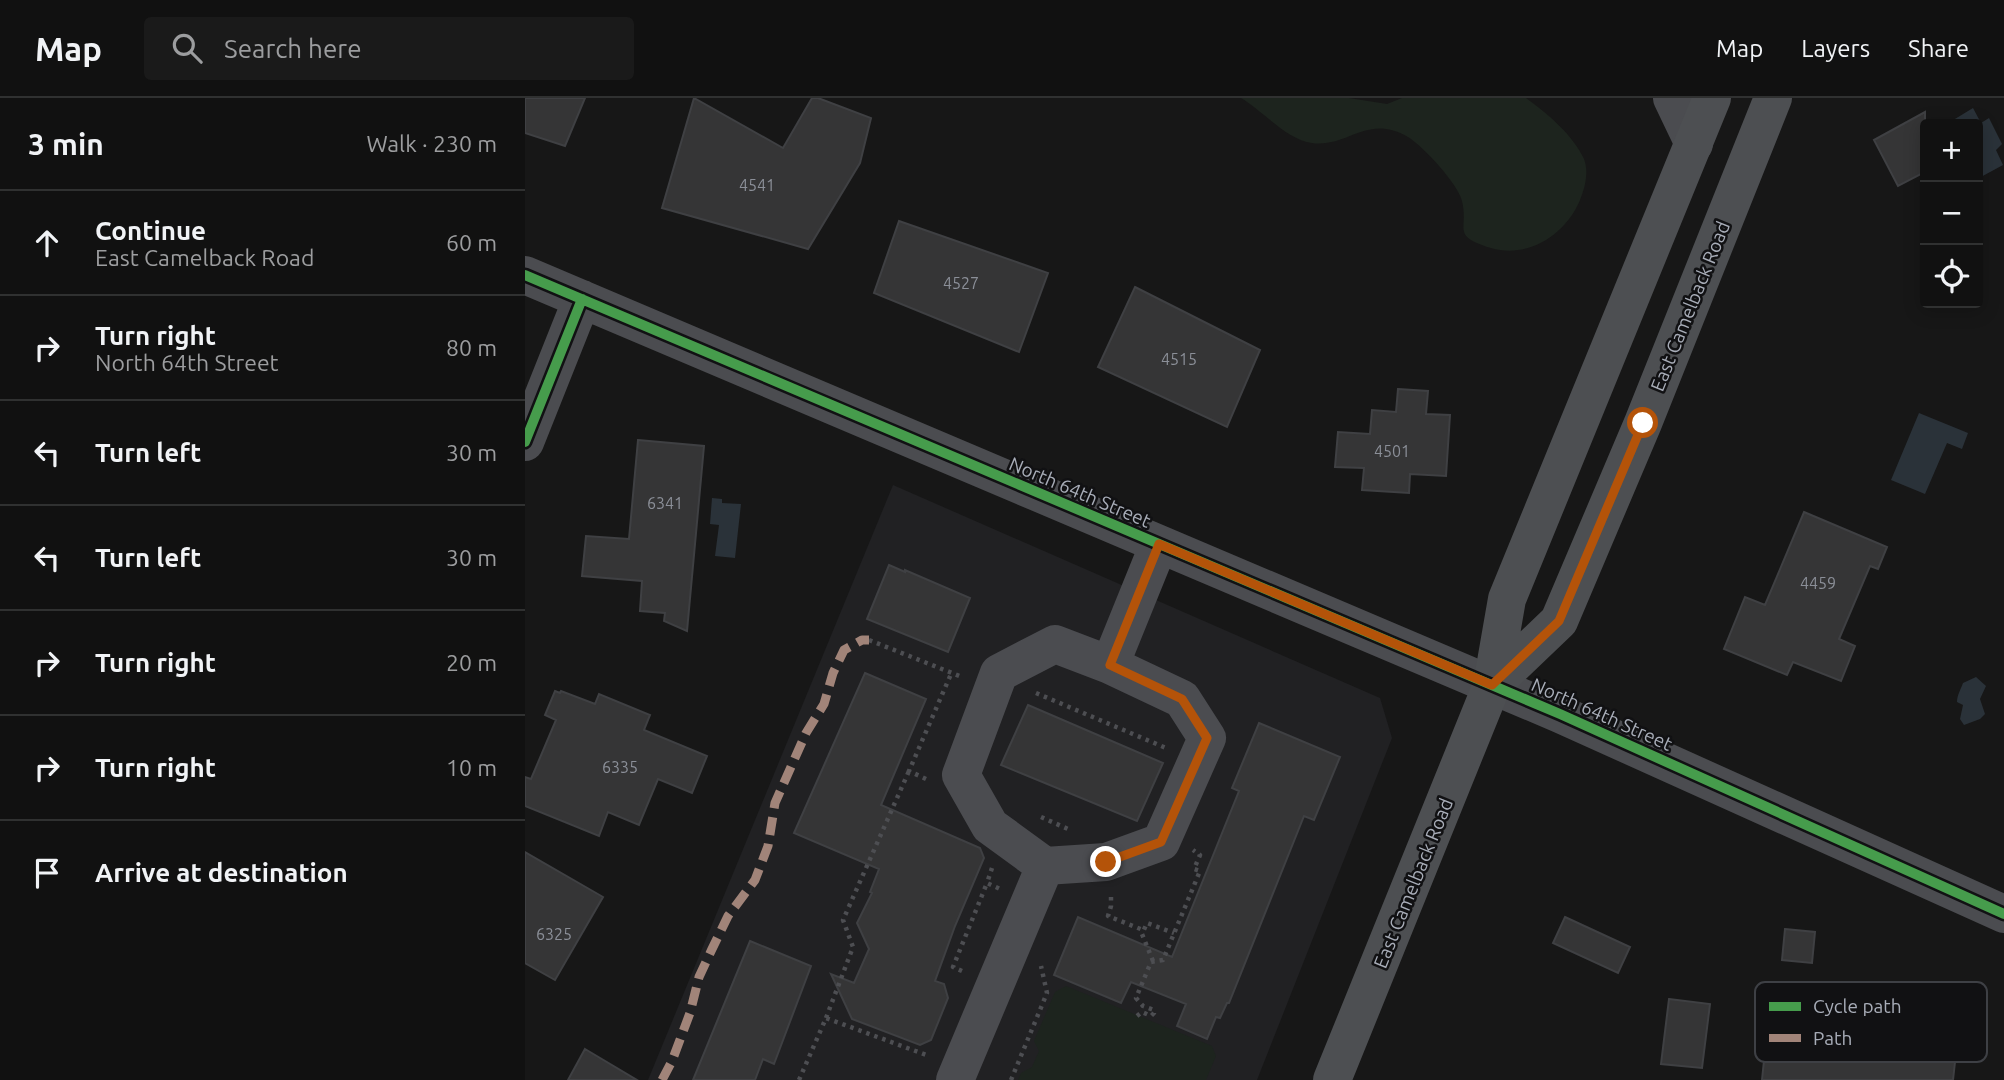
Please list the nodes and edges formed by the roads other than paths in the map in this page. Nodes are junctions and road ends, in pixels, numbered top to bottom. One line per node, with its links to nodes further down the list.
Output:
1 (1672, 98): 4 (street)
2 (1712, 98): 4 (main road, East Camelback Road)
3 (1773, 98): 5 (main road, East Camelback Road)
4 (1694, 144): 5 (main road); 11 (main road, East Camelback Road)
5 (1747, 164): 11 (main road, East Camelback Road)
6 (525, 275): 7 (street, North 64th Street)
7 (582, 299): 8 (street); 9 (street, North 64th Street)
8 (525, 442)
9 (1159, 544): 10 (street); 11 (street, North 64th Street)
10 (1110, 665): 12 (street); 12 (street)
11 (1492, 685): 13 (street, North 64th Street); 15 (main road, East Camelback Road)
12 (1045, 866): 14 (street)
13 (2004, 914)
14 (944, 1069)
15 (1332, 1080)

